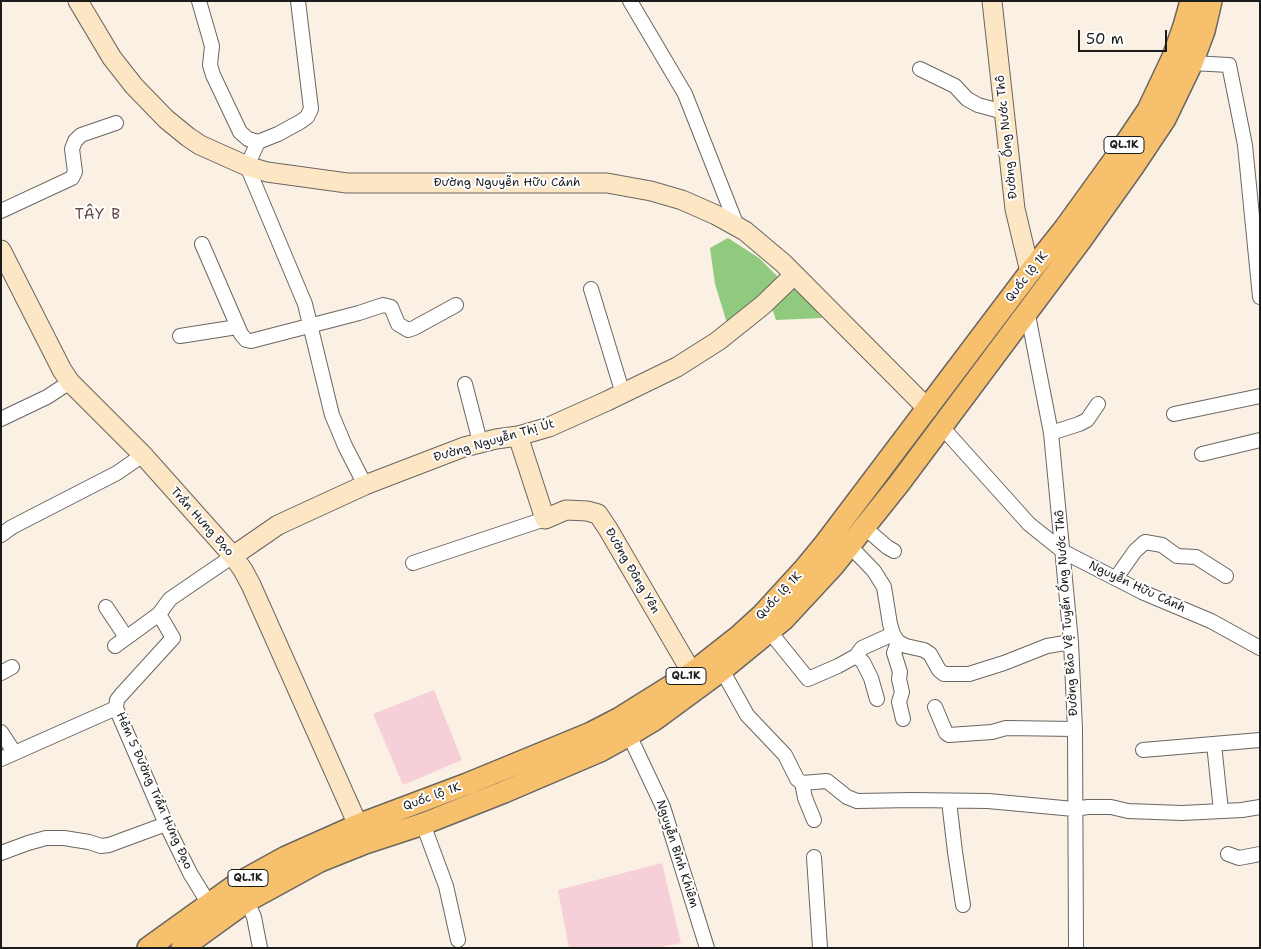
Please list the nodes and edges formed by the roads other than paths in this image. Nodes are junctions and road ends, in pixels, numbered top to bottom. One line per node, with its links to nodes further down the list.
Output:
1 (78, 1): 14 (street, Đường Nguyễn Hữu Cảnh)
2 (199, 1): 13 (street)
3 (298, 1): 13 (street)
4 (630, 1): 16 (street)
5 (992, 1): 11 (street, Đường Ống Nước Thô)
6 (1191, 1): 8 (main road, Quốc lộ 1K / QL.1K)
7 (1211, 1): 8 (main road, Quốc lộ 1K / QL.1K)
8 (1193, 30): 9 (main road, Quốc lộ 1K / QL.1K)
9 (1182, 60): 19 (main road, Quốc lộ 1K / QL.1K); 22 (street); 24 (main road, Quốc lộ 1K / QL.1K)
10 (920, 70): 11 (street)
11 (1004, 112): 19 (street, Đường Ống Nước Thô)
12 (116, 123): 15 (street)
13 (258, 142): 14 (street)
14 (247, 166): 16 (street, Đường Nguyễn Hữu Cảnh); 25 (street)
15 (1, 211)
16 (737, 226): 20 (street, Đường Nguyễn Hữu Cảnh)
17 (202, 244): 26 (street)
18 (1, 250): 28 (street, Trần Hưng Đạo)
19 (1030, 272): 33 (main road, Quốc lộ 1K / QL.1K)
20 (794, 275): 30 (street, Đường Nguyễn Thị Út); 33 (street, Đường Nguyễn Hữu Cảnh)
21 (591, 289): 30 (street)
22 (1260, 297)
23 (456, 305): 25 (street)
24 (1027, 310): 36 (main road, Quốc lộ 1K); 37 (street, Đường Bảo Vệ Tuyến Ống Nước Thô)
25 (311, 326): 26 (street); 43 (street)
26 (237, 327): 27 (street)
27 (180, 336)
28 (70, 382): 35 (street); 42 (street, Trần Hưng Đạo)
29 (465, 384): 40 (street)
30 (623, 394): 38 (street, Đường Nguyễn Thị Út)
31 (1260, 396): 34 (street)
32 (1098, 404): 37 (street)
33 (928, 409): 62 (main road, Quốc lộ 1K / QL.1K)
34 (1174, 414)
35 (1, 419)
36 (942, 426): 45 (main road, Quốc lộ 1K / QL.1K); 49 (street, Nguyễn Hữu Cảnh)
37 (1052, 433): 49 (street, Đường Bảo Vệ Tuyến Ống Nước Thô)
38 (518, 436): 40 (street, Đường Nguyễn Thị Út); 44 (street)
39 (1260, 440): 41 (street)
40 (480, 442): 43 (street, Đường Nguyễn Thị Út)
41 (1202, 454)
42 (143, 455): 46 (street); 50 (street, Trần Hưng Đạo)
43 (365, 485): 50 (street, Đường Nguyễn Thị Út)
44 (545, 519): 51 (street); 62 (street, Đường Đông Yên)
45 (864, 527): 47 (main road, Quốc lộ 1K / QL.1K); 48 (street)
46 (1, 535)
47 (849, 545): 56 (main road, Quốc lộ 1K / QL.1K); 57 (street)
48 (894, 551)
49 (1064, 552): 53 (street, Nguyễn Hữu Cảnh); 58 (street, Đường Bảo Vệ Tuyến Ống Nước Thô)
50 (233, 556): 55 (street); 83 (street, Trần Hưng Đạo)
51 (413, 563)
52 (1226, 576): 53 (street)
53 (1116, 578): 59 (street, Nguyễn Hữu Cảnh)
54 (106, 607): 55 (street)
55 (159, 614): 65 (street, Hẻm 5 Đường Trần Hưng Đạo)
56 (770, 632): 60 (street); 61 (main road, Quốc lộ 1K / QL.1K)
57 (895, 638): 58 (street); 60 (street); 66 (street)
58 (1071, 642): 68 (street, Đường Bảo Vệ Tuyến Ống Nước Thô)
59 (1260, 648)
60 (856, 656): 63 (street)
61 (722, 670): 67 (main road, Quốc lộ 1K / QL.1K); 75 (street)
62 (692, 673): 67 (main road, Quốc lộ 1K / QL.1K)
63 (877, 699)
64 (935, 707): 68 (street)
65 (116, 708): 73 (street); 81 (street, Hẻm 5 Đường Trần Hưng Đạo)
66 (903, 719)
67 (625, 726): 82 (main road, Quốc lộ 1K / QL.1K); 83 (main road, Quốc lộ 1K / QL.1K); 95 (street, Nguyễn Bỉnh Khiêm)
68 (1075, 729): 78 (street, Đường Bảo Vệ Tuyến Ống Nước Thô)
69 (1, 732): 73 (street)
70 (1260, 740): 71 (street)
71 (1214, 744): 72 (street); 79 (street)
72 (1143, 750)
73 (14, 752): 74 (street)
74 (1, 759)
75 (802, 783): 76 (street); 80 (street)
76 (949, 801): 78 (street); 90 (street)
77 (1260, 807): 79 (street)
78 (1074, 809): 79 (street); 97 (street, Đường Bảo Vệ Tuyến Ống Nước Thô)
79 (1221, 811)
80 (814, 820)
81 (166, 824): 84 (street); 89 (street, Hẻm 5 Đường Trần Hưng Đạo)
82 (423, 824): 83 (main road, Quốc lộ 1K / QL.1K); 91 (street)
83 (361, 834): 88 (main road, Quốc lộ 1K / QL.1K)
84 (1, 853)
85 (1228, 854): 86 (street)
86 (1260, 854)
87 (814, 857): 96 (street)
88 (242, 893): 89 (main road, Quốc lộ 1K / QL.1K); 93 (main road, Quốc lộ 1K / QL.1K); 94 (street)
89 (209, 904): 92 (main road, Quốc lộ 1K / QL.1K)
90 (964, 905)
91 (458, 940)
92 (148, 948)
93 (182, 948)
94 (260, 948)
95 (708, 948)
96 (820, 948)
97 (1076, 948)

